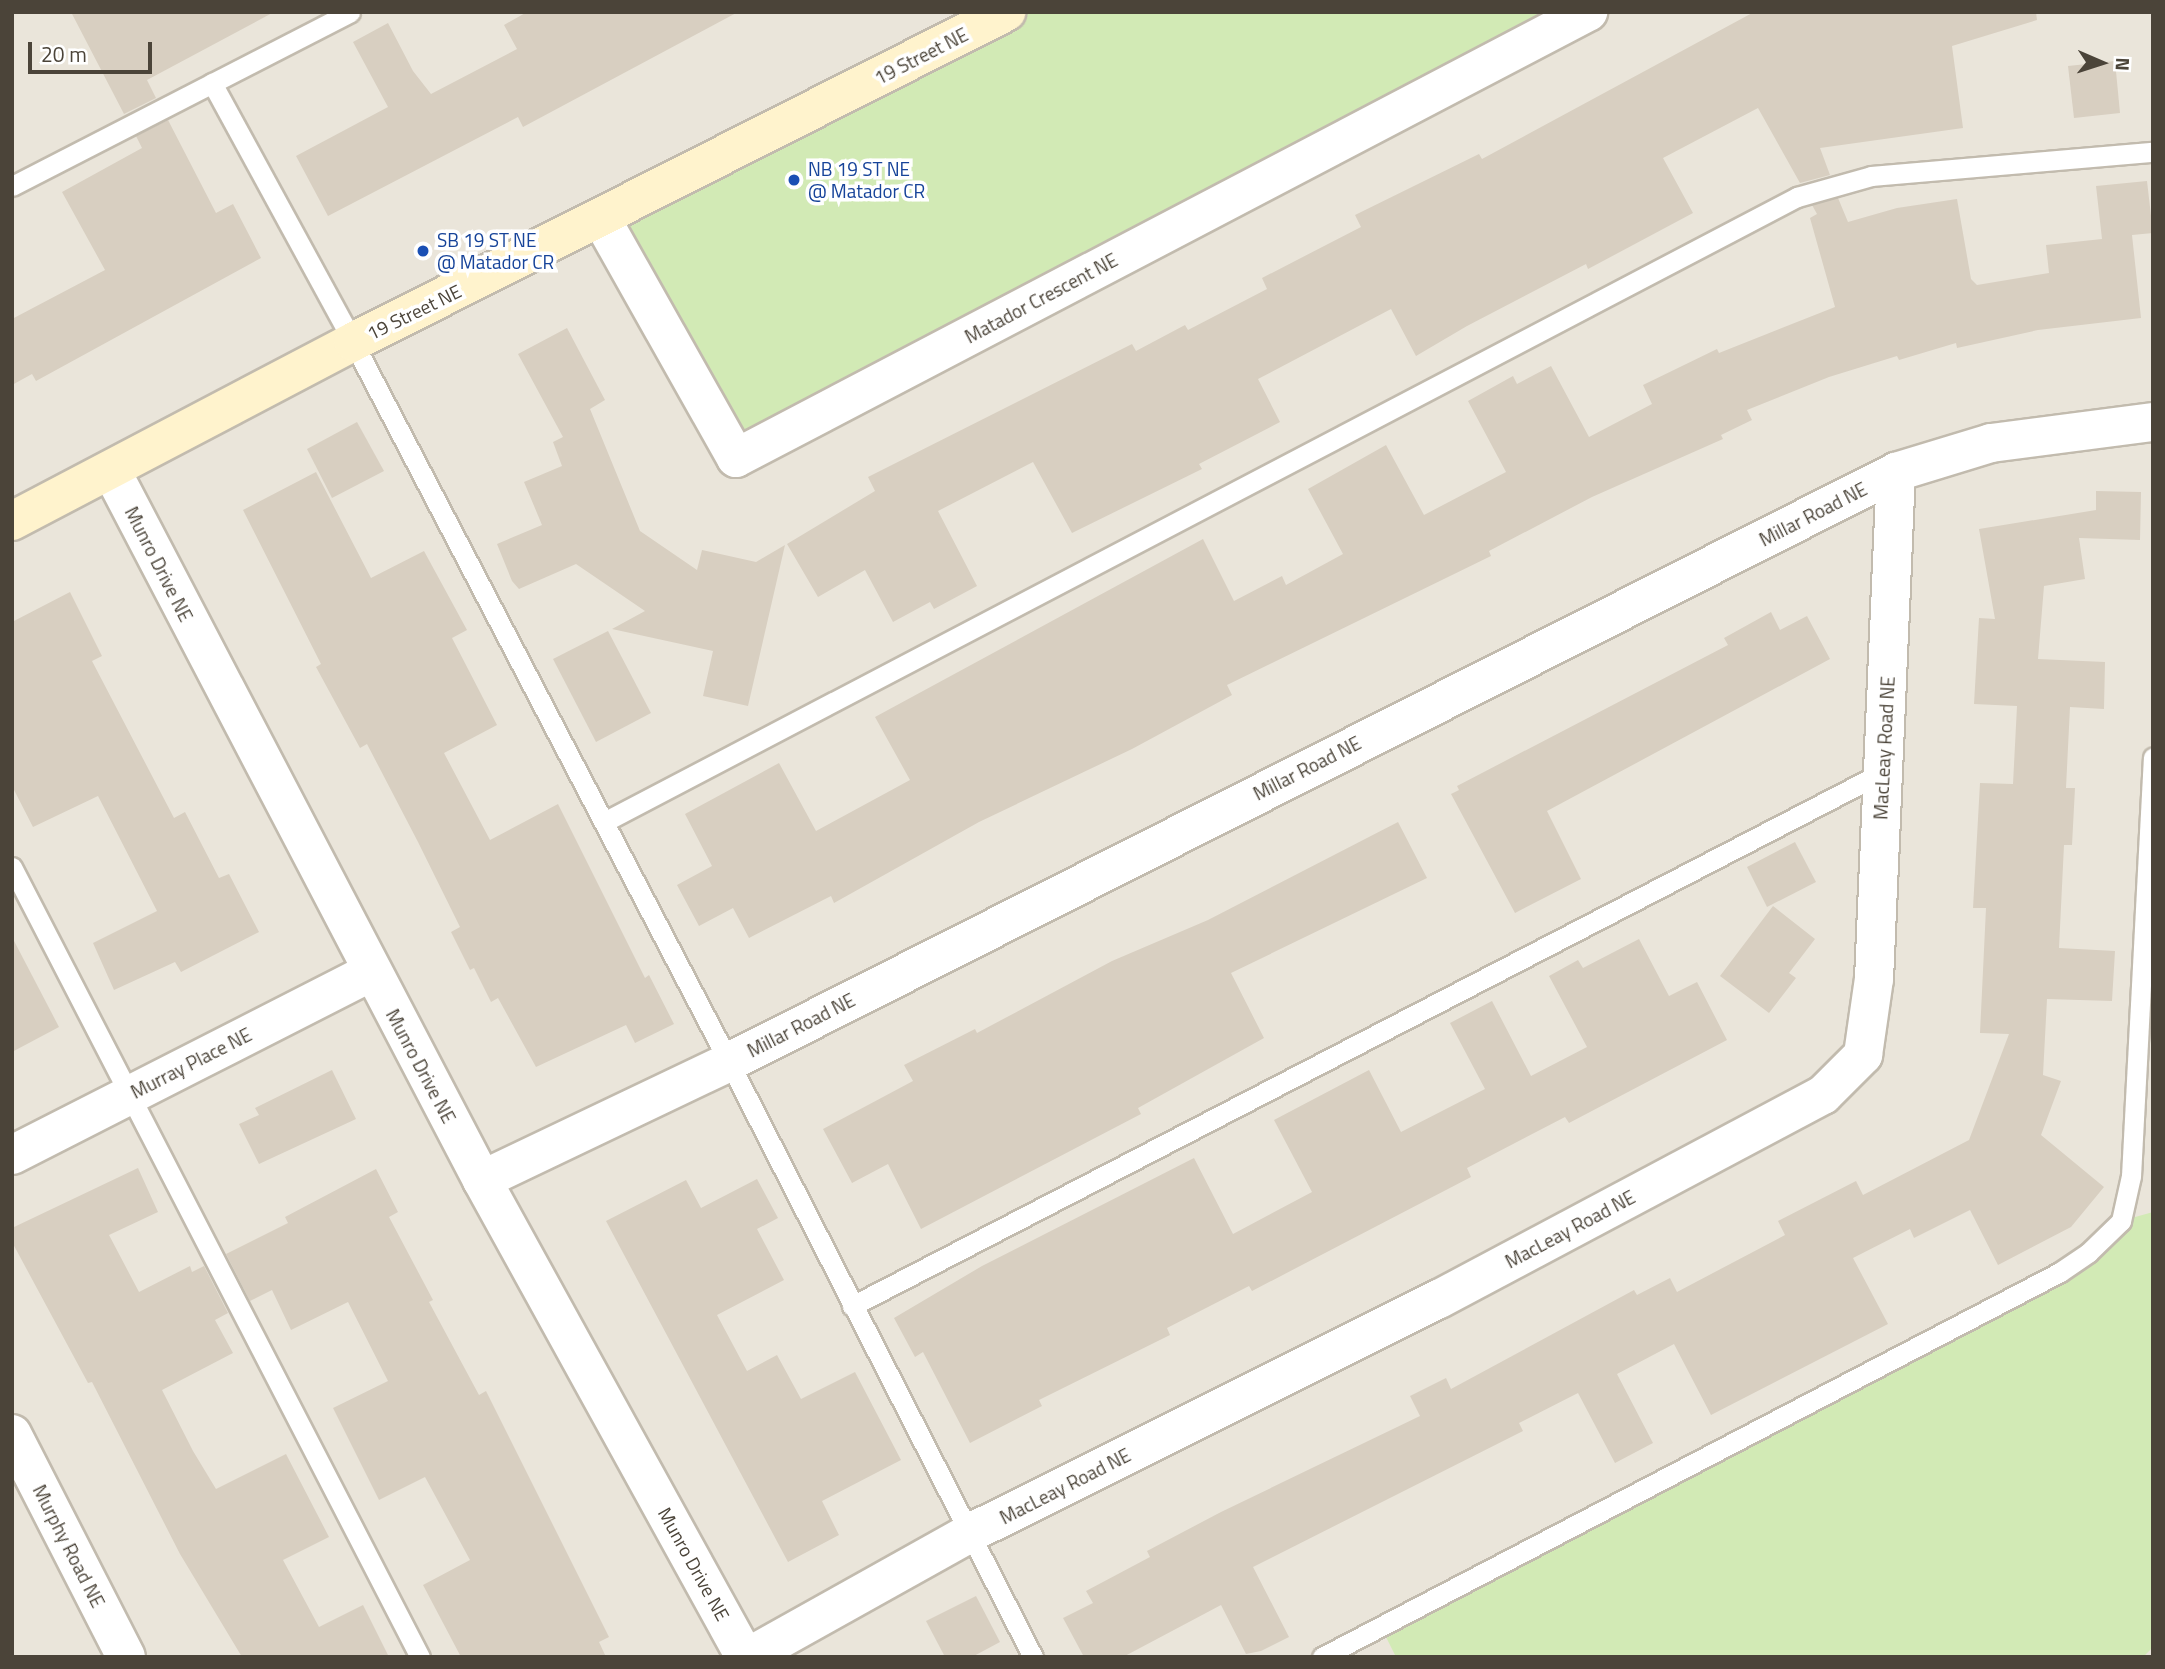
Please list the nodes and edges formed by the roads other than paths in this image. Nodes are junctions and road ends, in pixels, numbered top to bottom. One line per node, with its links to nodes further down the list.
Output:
1 (350, 12): 4 (lane)
2 (1006, 12): 7 (street, 19 Street NE)
3 (1588, 12): 7 (street, Matador Crescent NE)
4 (212, 83): 6 (lane); 8 (lane)
5 (2153, 152): 15 (lane)
6 (12, 186)
7 (602, 220): 8 (street, 19 Street NE)
8 (353, 342): 10 (street, 19 Street NE); 15 (lane)
9 (2153, 422): 11 (street, Millar Road NE)
10 (111, 470): 12 (street, 19 Street NE); 17 (street, Munro Drive NE)
11 (1896, 472): 14 (street, MacLeay Road NE); 18 (street, Millar Road NE)
12 (12, 521)
13 (2153, 758): 29 (lane)
14 (1882, 772): 22 (lane); 24 (street, MacLeay Road NE)
15 (604, 822): 18 (lane)
16 (12, 867): 19 (lane)
17 (371, 972): 19 (street, Murray Place NE); 21 (street, Munro Drive NE)
18 (729, 1062): 21 (street, Millar Road NE); 22 (lane)
19 (127, 1095): 20 (street, Murray Place NE); 26 (lane)
20 (12, 1155)
21 (482, 1180): 27 (street, Munro Drive NE)
22 (852, 1306): 24 (lane)
23 (12, 1434): 25 (street, Murphy Road NE)
24 (968, 1534): 27 (street, MacLeay Road NE); 28 (lane)
25 (126, 1657)
26 (420, 1657)
27 (746, 1657)
28 (1033, 1657)
29 (1322, 1657)

